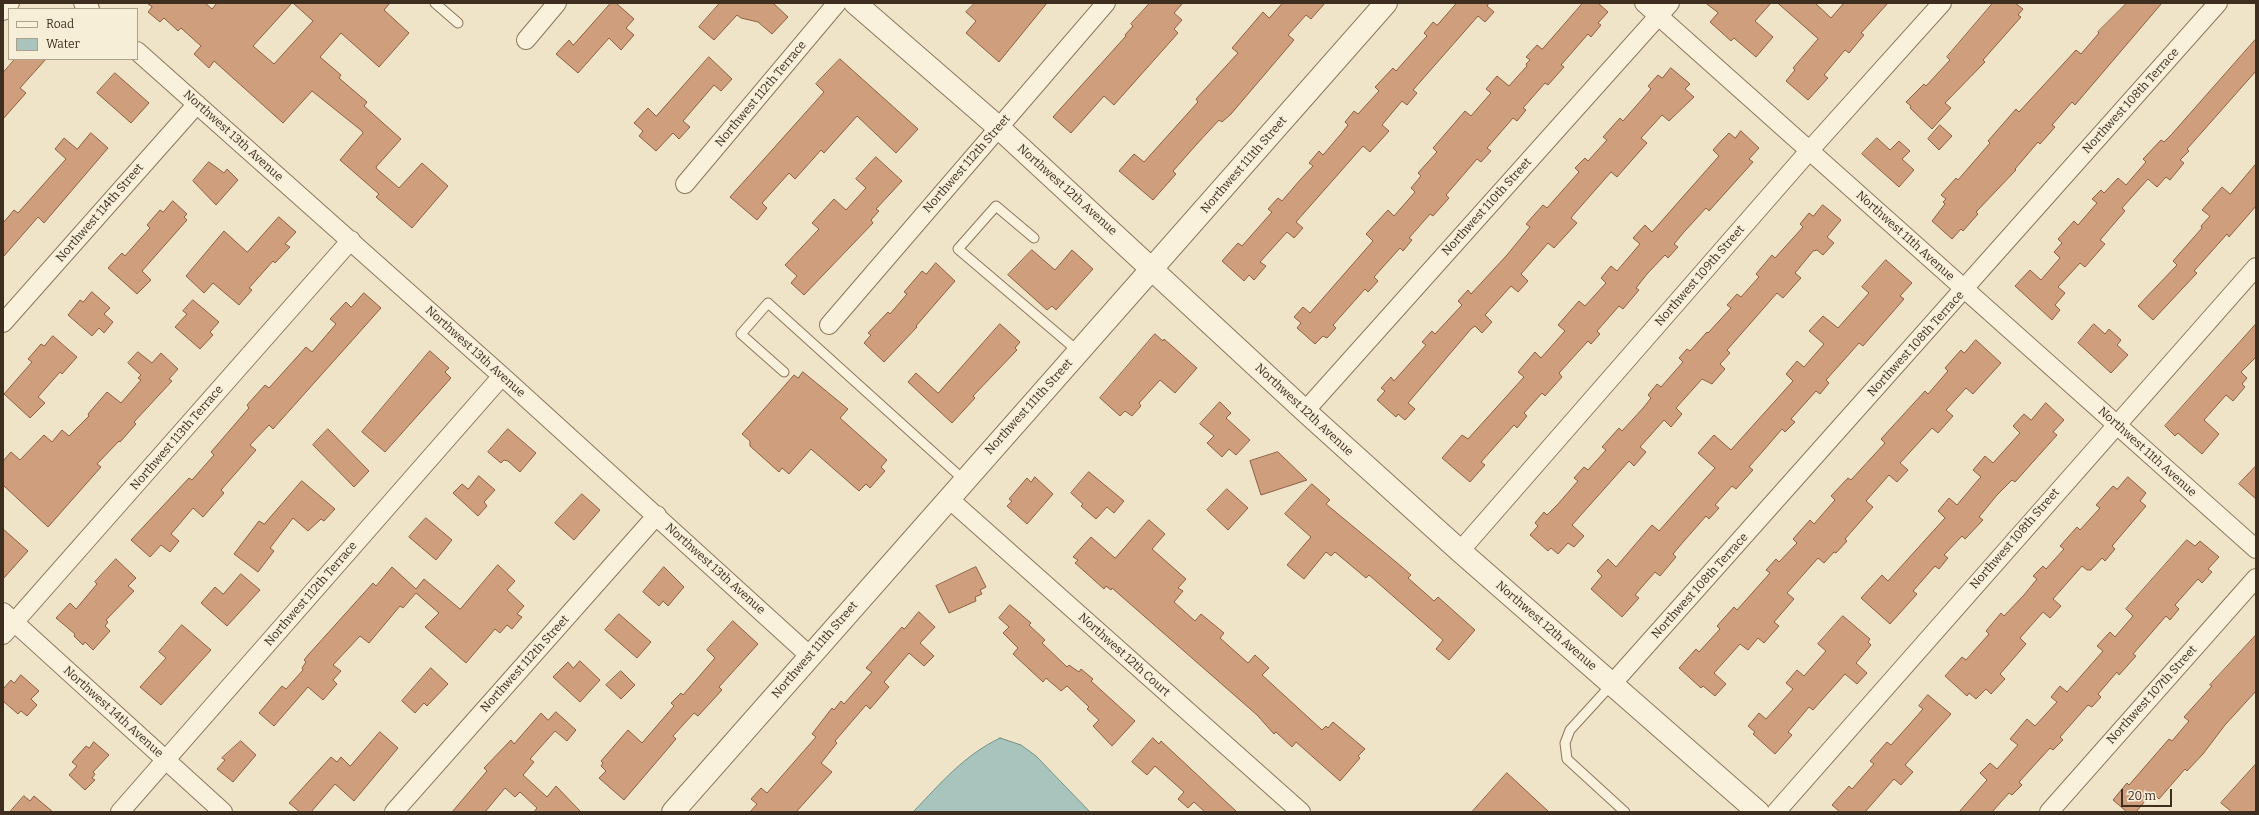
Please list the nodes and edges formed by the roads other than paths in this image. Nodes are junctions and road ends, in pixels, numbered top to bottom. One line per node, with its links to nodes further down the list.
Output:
1 (10, 3): 12 (street)
2 (435, 3): 13 (lane)
3 (557, 3): 14 (street)
4 (837, 3): 19 (street, Northwest 112th Terrace)
5 (855, 3): 17 (street, Northwest 12th Avenue)
6 (1106, 3): 17 (street, Northwest 112th Street)
7 (1386, 3): 23 (street, Northwest 111th Street)
8 (1644, 3): 11 (street, Northwest 11th Avenue)
9 (1942, 3): 18 (street, Northwest 109th Street)
10 (2218, 3): 24 (street, Northwest 108th Terrace)
11 (1664, 9): 18 (street, Northwest 11th Avenue); 30 (street, Northwest 110th Street)
12 (3, 12)
13 (458, 23)
14 (526, 40)
15 (138, 51): 16 (street, Northwest 13th Avenue)
16 (197, 104): 21 (street, Northwest 13th Avenue); 25 (street, Northwest 114th Street)
17 (998, 127): 23 (street, Northwest 12th Avenue); 26 (street, Northwest 112th Street)
18 (1809, 151): 24 (street, Northwest 11th Avenue); 36 (street, Northwest 109th Street)
19 (685, 184)
20 (1034, 238): 27 (lane)
21 (351, 240): 29 (street, Northwest 13th Avenue); 38 (street, Northwest 113th Terrace)
22 (2256, 267): 31 (street, Northwest 108th Street)
23 (1153, 269): 27 (street, Northwest 111th Street); 30 (street, Northwest 12th Avenue)
24 (1964, 289): 31 (street, Northwest 11th Avenue); 40 (street, Northwest 108th Terrace)
25 (3, 323)
26 (829, 325)
27 (1079, 352): 32 (street, Northwest 111th Street)
28 (784, 372): 32 (lane)
29 (502, 376): 34 (street, Northwest 13th Avenue); 41 (street, Northwest 112th Terrace)
30 (1305, 411): 36 (street, Northwest 12th Avenue)
31 (2115, 424): 35 (street, Northwest 11th Avenue); 49 (street, Northwest 108th Street)
32 (964, 480): 33 (street, Northwest 111th Street)
33 (948, 498): 39 (street, Northwest 111th Street); 46 (street, Northwest 12th Court)
34 (657, 515): 39 (street, Northwest 13th Avenue); 44 (street, Northwest 112th Street)
35 (2256, 549)
36 (1460, 551): 40 (street, Northwest 12th Avenue)
37 (2256, 578): 50 (street, Northwest 107th Street)
38 (7, 623): 41 (street, Northwest 14th Avenue)
39 (810, 656): 45 (street, Northwest 111th Street)
40 (1612, 684): 47 (lane); 48 (street, Northwest 12th Avenue)
41 (166, 760): 42 (street, Northwest 112th Terrace); 43 (street, Northwest 14th Avenue)
42 (120, 812)
43 (223, 812)
44 (394, 812)
45 (672, 812)
46 (1301, 812)
47 (1625, 812)
48 (1758, 812)
49 (1776, 812)
50 (2049, 812)

